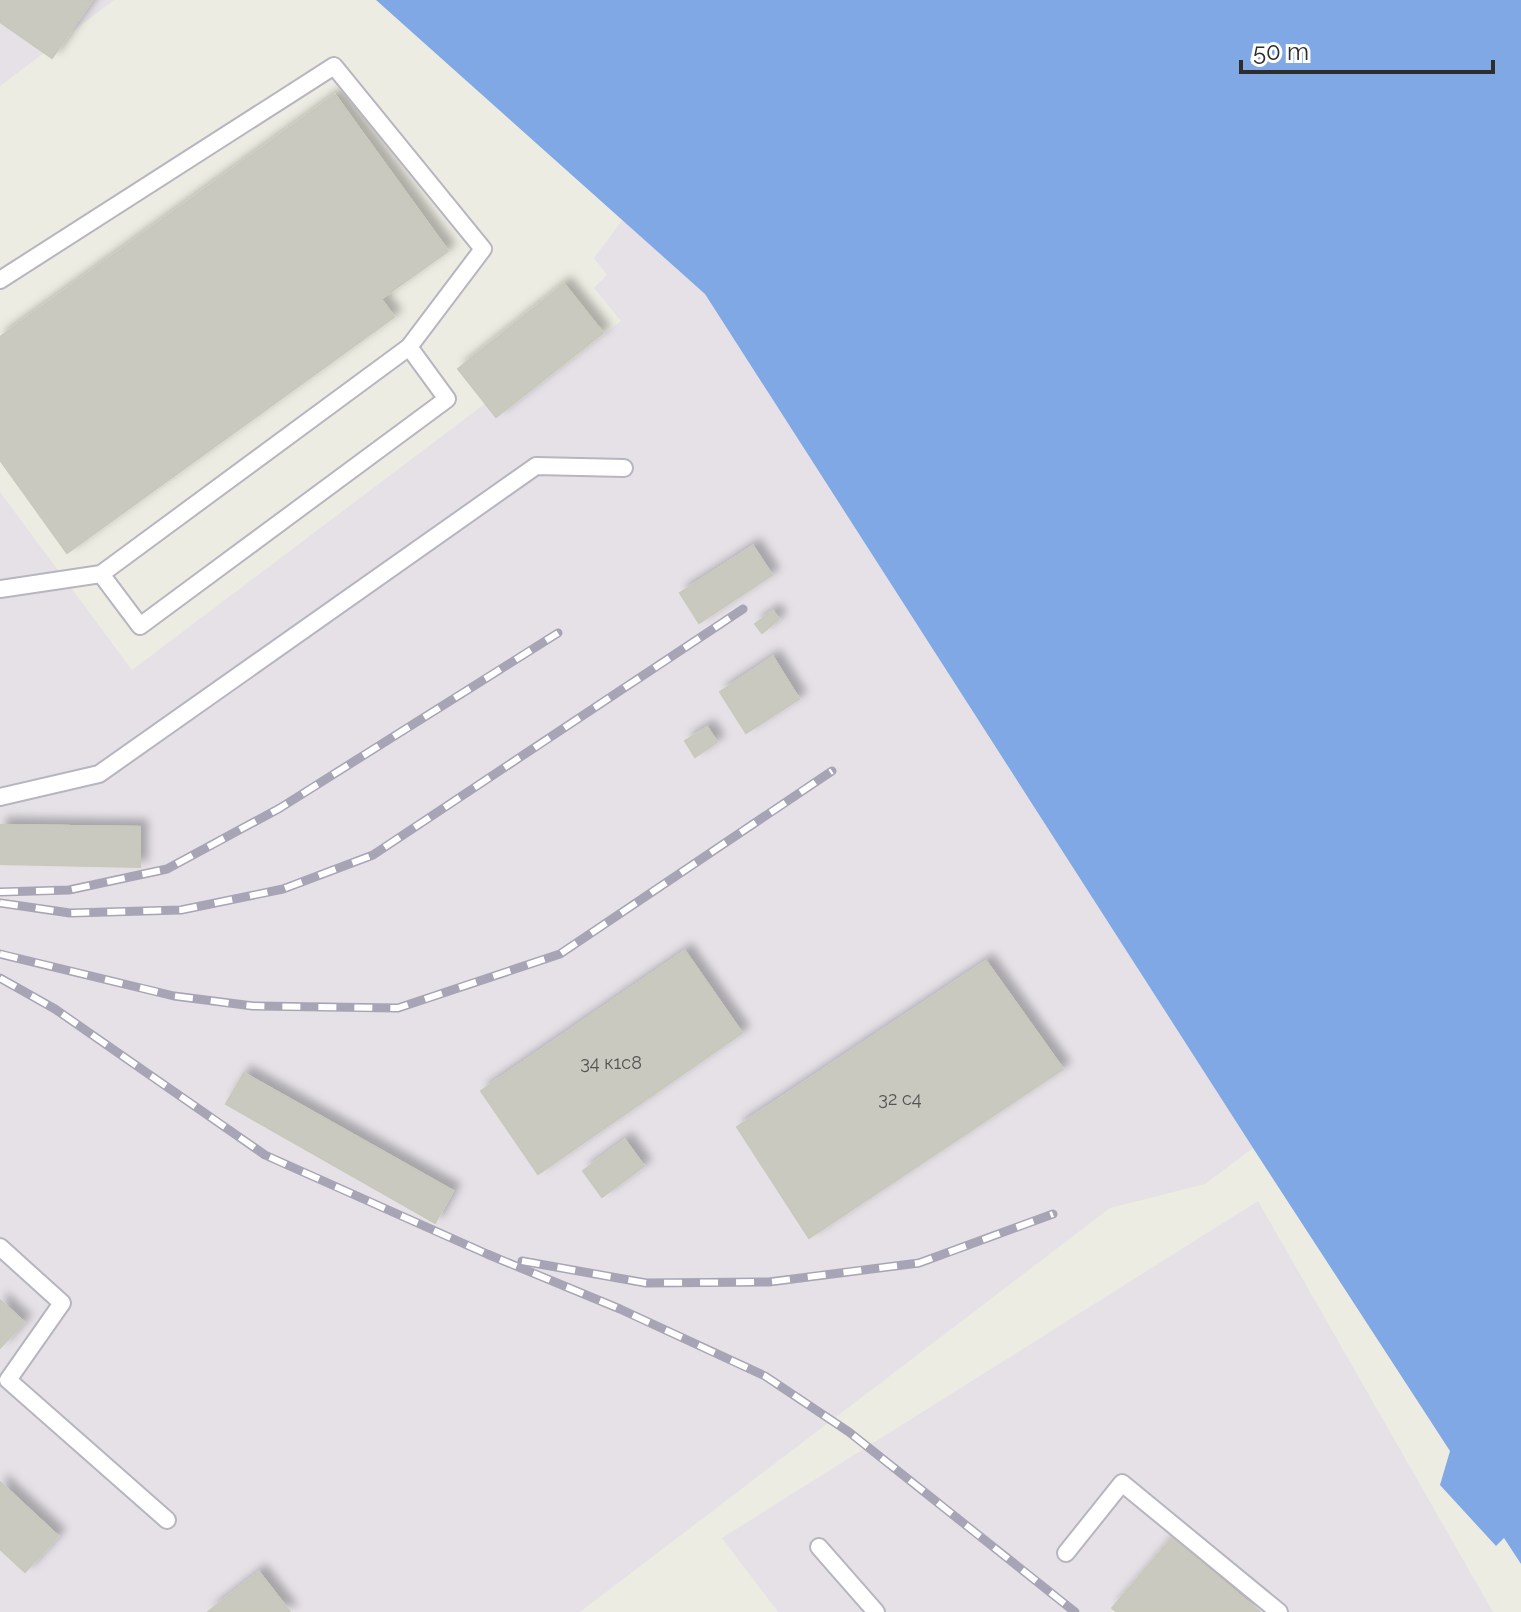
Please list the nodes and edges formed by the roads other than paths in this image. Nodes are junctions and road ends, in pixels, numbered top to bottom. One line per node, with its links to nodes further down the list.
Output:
1 (0, 280): 2 (lane)
2 (409, 347): 4 (lane); 4 (lane)
3 (624, 468): 6 (lane)
4 (101, 574): 5 (lane)
5 (0, 589)
6 (0, 797)
7 (0, 1247): 8 (lane)
8 (167, 1520)
9 (819, 1547): 11 (lane)
10 (1066, 1553): 12 (lane)
11 (876, 1612)
12 (1279, 1612)

